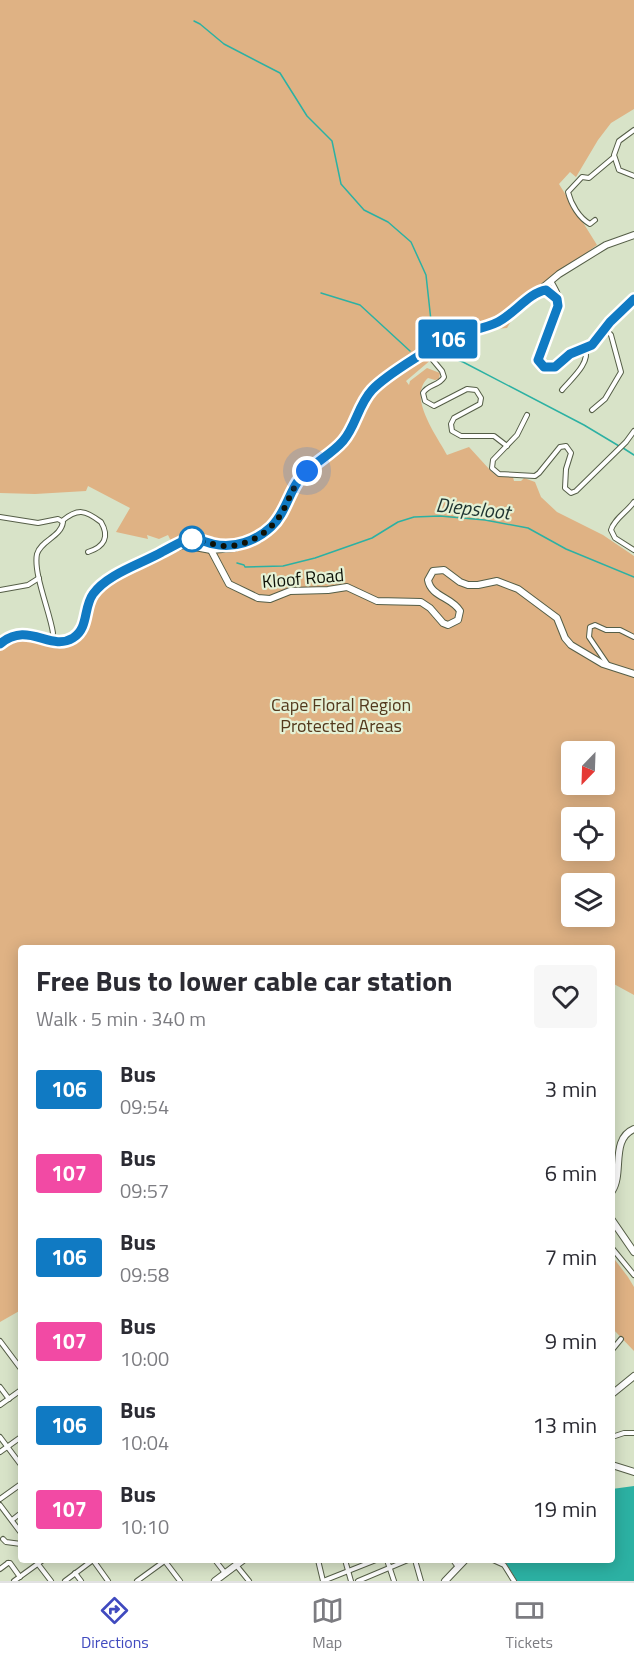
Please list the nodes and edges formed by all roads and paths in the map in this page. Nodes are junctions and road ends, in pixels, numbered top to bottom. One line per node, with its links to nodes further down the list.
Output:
1 (634, 130): 2 (street)
2 (614, 158): 3 (street); 5 (street)
3 (634, 176)
4 (578, 200): 5 (street)
5 (573, 204): 6 (street)
6 (595, 220)
7 (634, 235): 8 (main road)
8 (549, 283): 9 (main road); 10 (street); 12 (street)
9 (538, 292): 10 (main road); 15 (main road)
10 (557, 299): 12 (street)
11 (634, 299): 13 (street)
12 (557, 313): 14 (street)
13 (605, 328): 14 (street); 17 (street)
14 (585, 348): 16 (street)
15 (427, 352): 20 (street); 24 (main road)
16 (562, 390)
17 (592, 410)
18 (527, 415): 20 (street)
19 (634, 431): 20 (street)
20 (507, 446)
21 (634, 502): 27 (street)
22 (0, 517): 23 (street)
23 (62, 520): 28 (street); 30 (street)
24 (270, 528): 25 (main road); 26 (main road)
25 (200, 544): 26 (main road); 29 (main road); 29 (main road)
26 (211, 550): 35 (main road, Kloof Road)
27 (634, 550)
28 (88, 552)
29 (162, 552): 34 (main road)
30 (39, 578): 31 (street); 32 (street)
31 (0, 590)
32 (53, 633)
33 (634, 638): 35 (street)
34 (0, 644)
35 (608, 666): 36 (main road, Kloof Road)
36 (634, 674)
37 (634, 1129): 38 (main road)
38 (615, 1184)
39 (615, 1224): 40 (main road)
40 (634, 1251)
41 (615, 1252): 42 (street)
42 (634, 1275)
43 (621, 1339): 45 (street)
44 (0, 1341): 46 (street)
45 (615, 1346)
46 (18, 1365)
47 (634, 1376): 50 (main road)
48 (0, 1387): 51 (street)
49 (18, 1392): 51 (street)
50 (615, 1392)
51 (9, 1399): 52 (street)
52 (0, 1406)
53 (634, 1433): 54 (street)
54 (615, 1436)
55 (0, 1437): 57 (street)
56 (18, 1439): 57 (street)
57 (8, 1447): 58 (street); 59 (street)
58 (0, 1452)
59 (18, 1461)
60 (615, 1466): 61 (main road)
61 (634, 1472)
62 (18, 1486): 63 (street)
63 (0, 1499)
64 (0, 1504): 66 (street)
65 (18, 1516): 66 (street)
66 (12, 1520): 67 (street)
67 (18, 1529)
68 (3, 1539): 69 (street)
69 (18, 1544)
70 (38, 1563): 94 (street)
71 (42, 1563): 95 (street)
72 (89, 1563): 92 (street)
73 (95, 1563): 98 (street)
74 (161, 1563): 99 (street)
75 (167, 1563): 100 (street)
76 (217, 1563): 93 (street)
77 (239, 1563): 87 (main road)
78 (319, 1563): 103 (street)
79 (346, 1563): 91 (street)
80 (369, 1563): 91 (street)
81 (388, 1563): 88 (street)
82 (401, 1563): 88 (street)
83 (416, 1563): 107 (street)
84 (455, 1563): 89 (street)
85 (462, 1563): 89 (main road)
86 (500, 1563): 109 (street)
87 (236, 1565): 93 (main road); 102 (street)
88 (390, 1568): 105 (street); 106 (street)
89 (458, 1568): 108 (main road)
90 (0, 1569): 94 (street)
91 (348, 1572): 103 (street); 104 (street)
92 (75, 1573): 96 (street); 97 (street)
93 (225, 1573): 101 (main road)
94 (18, 1579)
95 (51, 1581)
96 (64, 1581)
97 (81, 1581)
98 (108, 1581)
99 (137, 1581)
100 (180, 1581)
101 (215, 1581)
102 (249, 1581)
103 (323, 1581)
104 (351, 1581)
105 (358, 1581)
106 (394, 1581)
107 (421, 1581)
108 (445, 1581)
109 (514, 1581)

